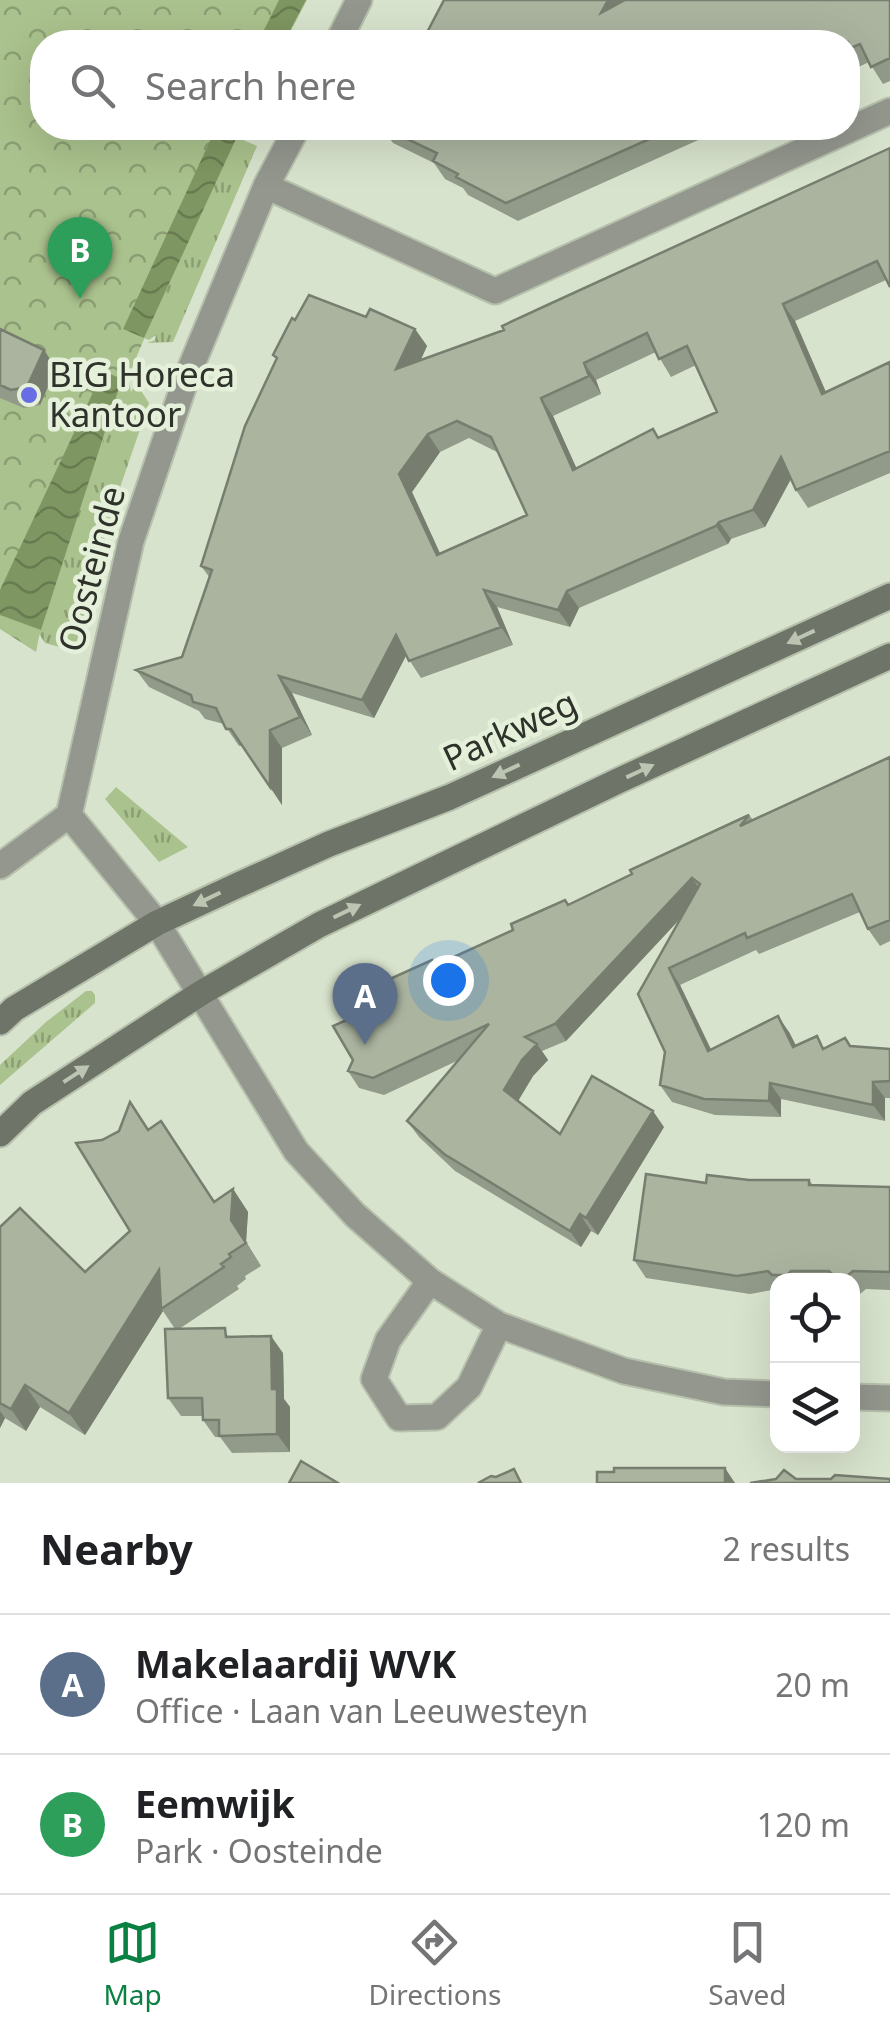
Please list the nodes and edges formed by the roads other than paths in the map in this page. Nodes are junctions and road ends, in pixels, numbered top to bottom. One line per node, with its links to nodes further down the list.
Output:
1 (359, 0): 2 (street)
2 (344, 30)
3 (890, 111): 4 (street)
4 (860, 125)
5 (291, 140): 7 (street, Oosteinde)
6 (827, 140): 7 (street)
7 (266, 186): 10 (street, Oosteinde)
8 (890, 596): 12 (street, Parkweg, one-way to 12)
9 (890, 656): 13 (street, one-way to 9)
10 (68, 815): 11 (street); 12 (street)
11 (0, 866)
12 (158, 923): 13 (street); 14 (street)
13 (201, 993): 15 (street, one-way to 13); 16 (street)
14 (0, 1022)
15 (0, 1134)
16 (430, 1280): 17 (street); 17 (street)
17 (499, 1325): 18 (street)
18 (770, 1394)
19 (860, 1396): 20 (street)
20 (890, 1398)

